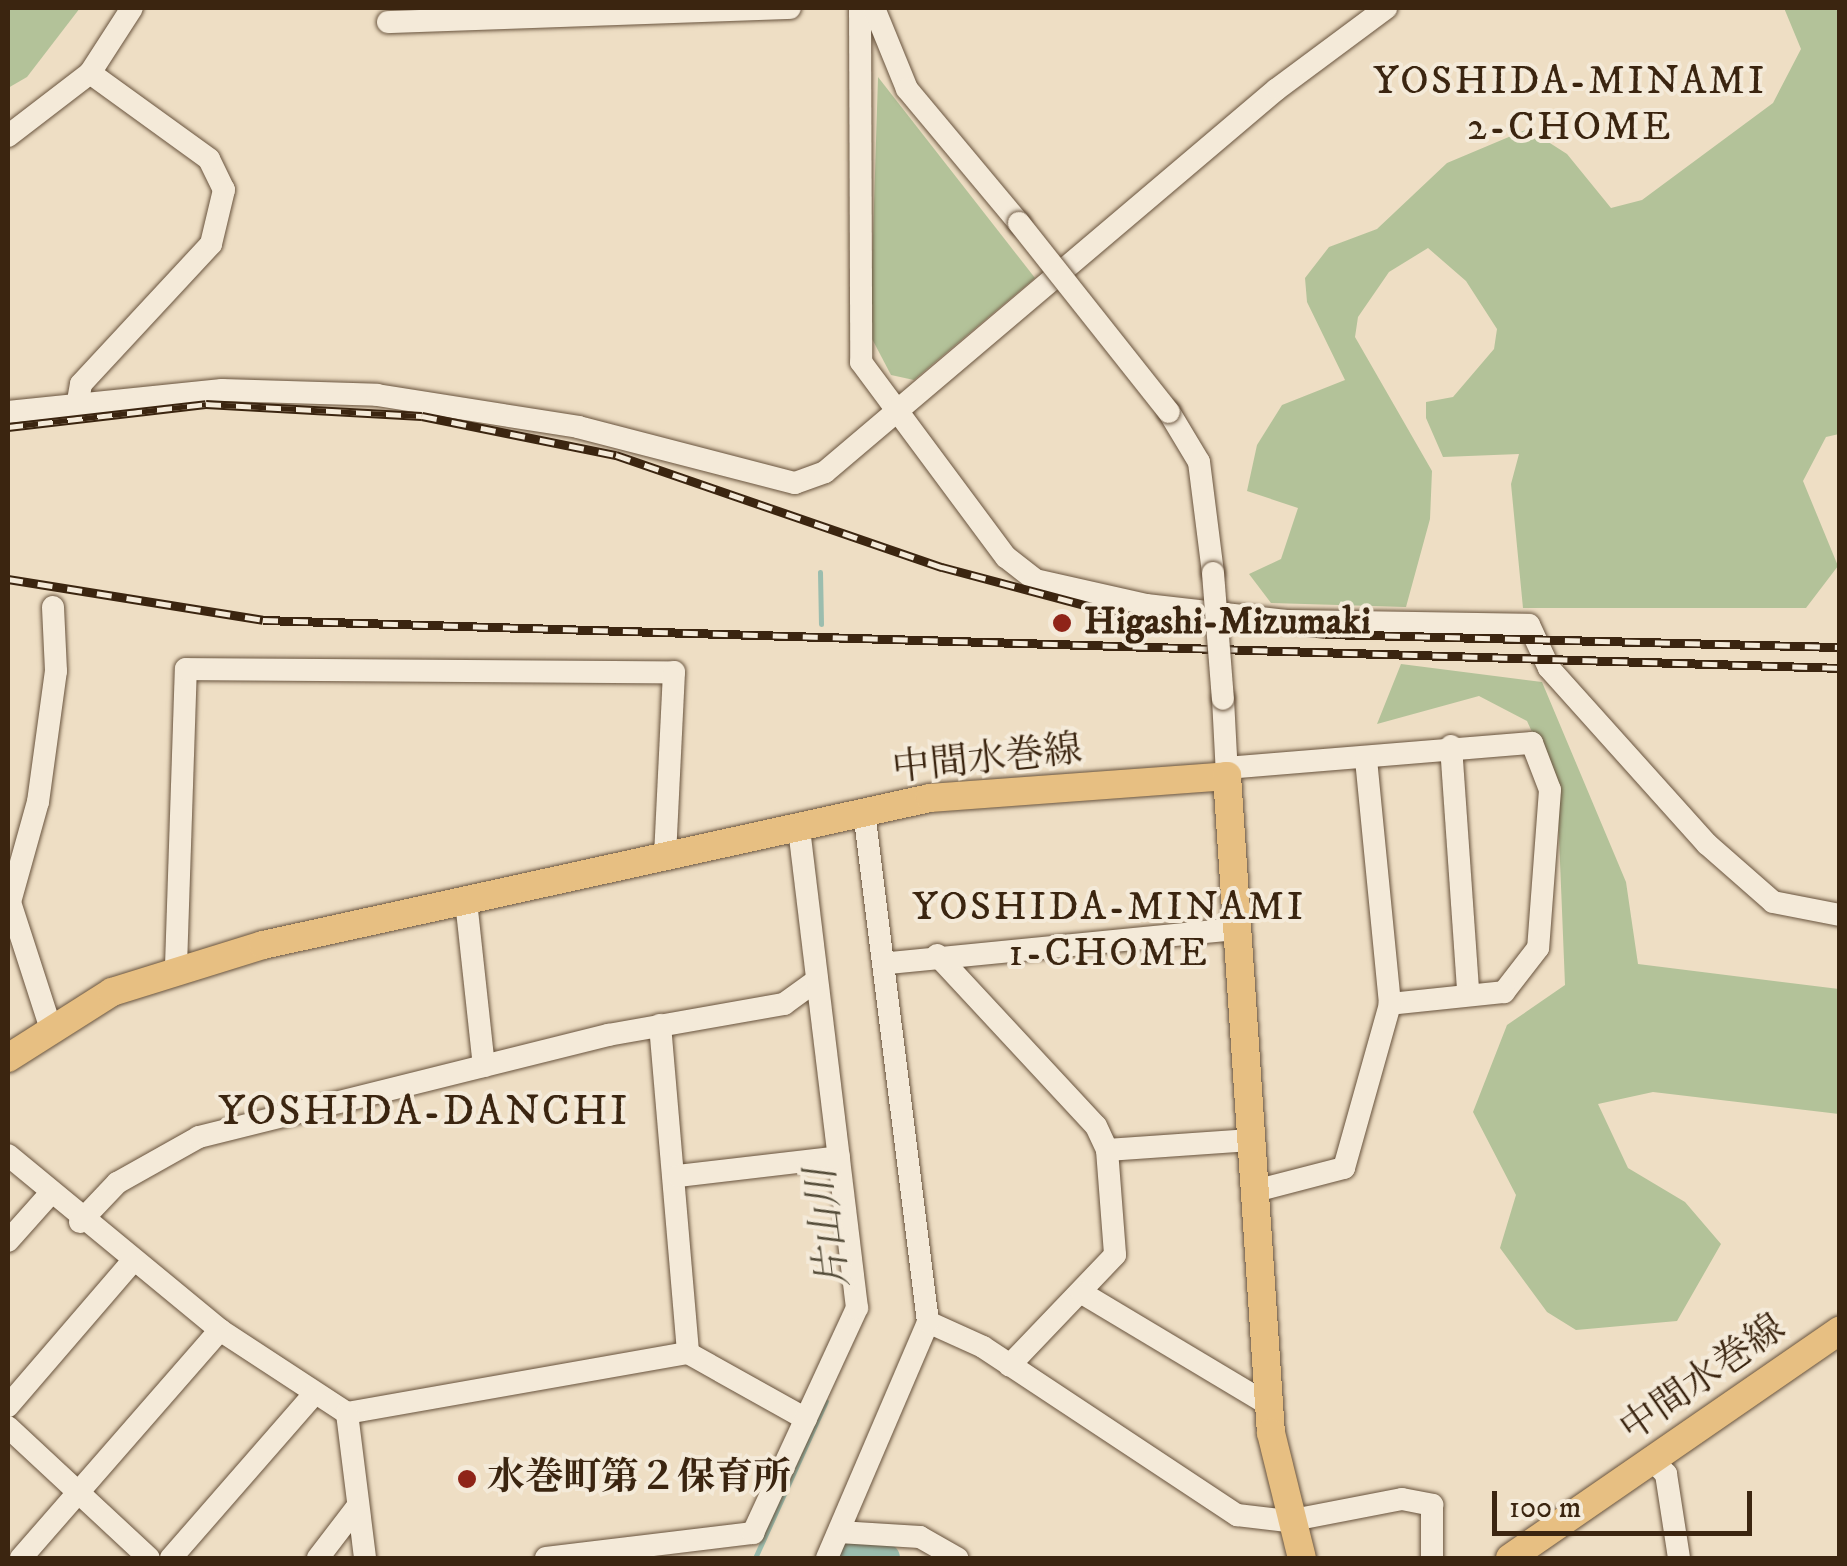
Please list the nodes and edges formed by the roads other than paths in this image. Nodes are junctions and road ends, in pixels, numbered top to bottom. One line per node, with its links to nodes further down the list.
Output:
1 (132, 8): 7 (street)
2 (790, 8): 6 (street)
3 (860, 8): 10 (street)
4 (874, 8): 15 (street, bridge)
5 (1386, 8): 10 (street)
6 (388, 22)
7 (90, 73): 8 (street); 9 (street)
8 (8, 136)
9 (78, 401): 10 (street); 11 (street)
10 (898, 408): 21 (street)
11 (8, 412)
12 (52, 608): 20 (street)
13 (1451, 746): 14 (street); 27 (street); 27 (street)
14 (1366, 760): 15 (street); 28 (street)
15 (1226, 772): 16 (main road, 中間水巻線); 22 (main road)
16 (864, 812): 17 (main road, 中間水巻線); 24 (street)
17 (799, 826): 18 (main road, 中間水巻線); 26 (street)
18 (664, 854): 19 (main road, 中間水巻線); 25 (street)
19 (466, 901): 25 (main road, 中間水巻線); 32 (street)
20 (9, 902): 30 (street)
21 (1840, 914)
22 (1237, 928): 23 (street); 33 (main road)
23 (937, 954): 24 (street); 34 (street)
24 (889, 963): 44 (street)
25 (176, 966): 30 (main road, 中間水巻線)
26 (816, 981): 29 (street); 36 (street)
27 (1468, 992): 28 (street)
28 (1390, 1004): 38 (street)
29 (660, 1025): 32 (street); 37 (street)
30 (50, 1026): 31 (main road, 中間水巻線)
31 (8, 1058)
32 (484, 1066): 40 (street)
33 (1251, 1140): 34 (street); 38 (main road)
34 (1107, 1150): 43 (street)
35 (8, 1156): 39 (street)
36 (839, 1156): 37 (street); 53 (street)
37 (678, 1176): 47 (street)
38 (1255, 1191): 50 (main road)
39 (49, 1195): 40 (street); 41 (street)
40 (80, 1222): 42 (street)
41 (8, 1242)
42 (132, 1262): 45 (street); 51 (street)
43 (1082, 1294): 48 (street); 50 (street)
44 (928, 1322): 48 (street); 59 (street)
45 (220, 1330): 49 (street); 56 (street)
46 (1840, 1330): 55 (main road, 中間水巻線)
47 (688, 1353): 52 (street); 53 (street)
48 (1009, 1366): 58 (street)
49 (314, 1394): 52 (street); 62 (street)
50 (1268, 1405): 58 (main road)
51 (8, 1406)
52 (347, 1413): 57 (street)
53 (806, 1419): 65 (street)
54 (8, 1427): 56 (street)
55 (1652, 1460): 70 (main road, 中間水巻線); 71 (street)
56 (78, 1492): 60 (street); 61 (street)
57 (358, 1507): 63 (street); 64 (street)
58 (1288, 1521): 68 (main road); 69 (street)
59 (839, 1532): 66 (street); 67 (street)
60 (21, 1558)
61 (149, 1558)
62 (171, 1558)
63 (318, 1558)
64 (365, 1558)
65 (546, 1558)
66 (827, 1558)
67 (957, 1558)
68 (1302, 1558)
69 (1432, 1558)
70 (1510, 1558)
71 (1679, 1558)

